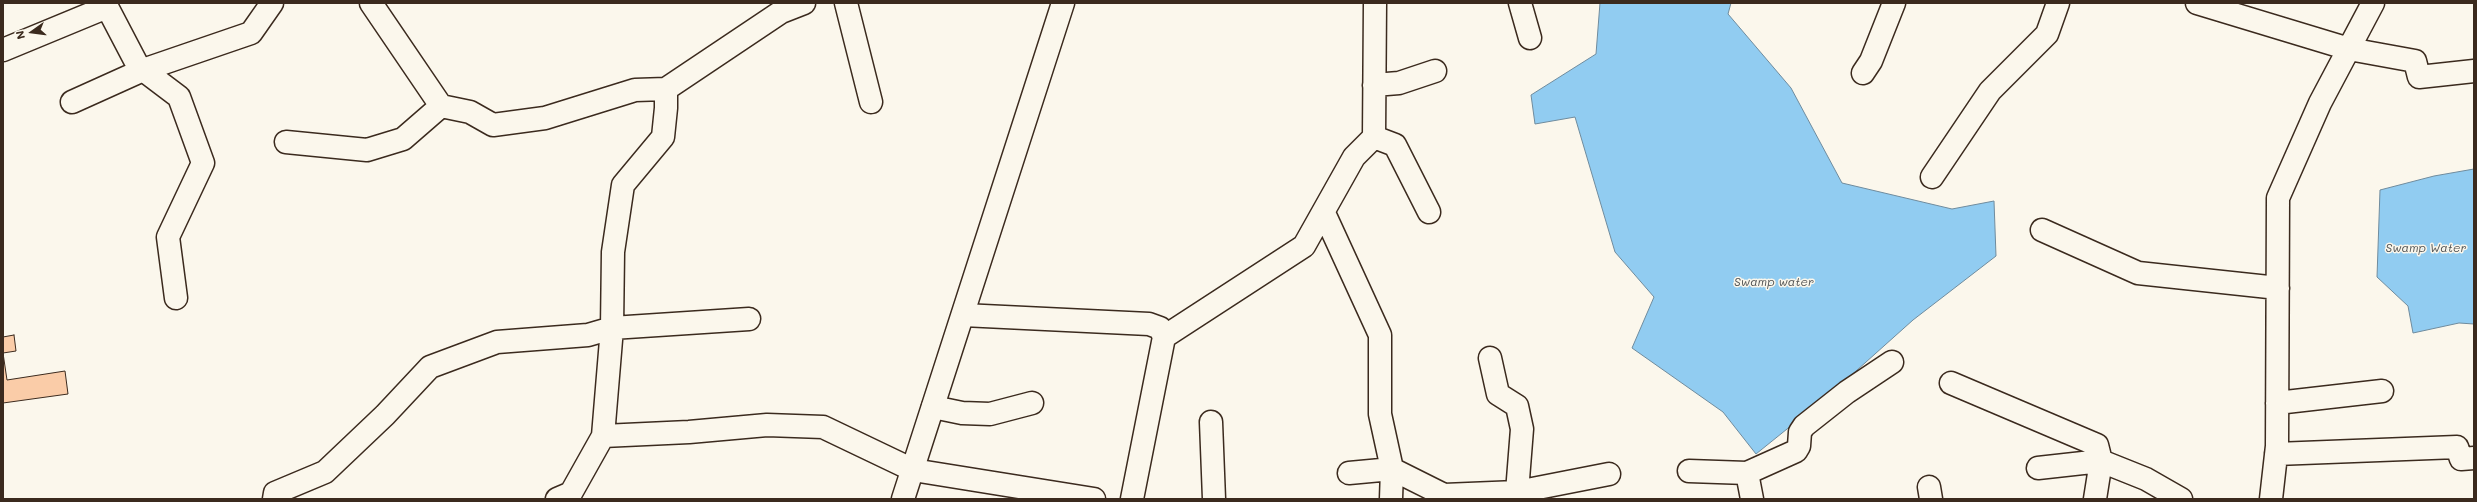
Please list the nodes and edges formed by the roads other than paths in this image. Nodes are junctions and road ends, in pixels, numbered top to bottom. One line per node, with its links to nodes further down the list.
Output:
1 (371, 3): 24 (street)
2 (804, 3): 21 (street)
3 (846, 3): 23 (street)
4 (1063, 3): 33 (street)
5 (1375, 3): 20 (street)
6 (1520, 3): 13 (street)
7 (1894, 3): 19 (street)
8 (2058, 3): 27 (street)
9 (2197, 3): 14 (street)
10 (2373, 3): 14 (street)
11 (106, 5): 15 (street); 16 (street)
12 (263, 7): 16 (street)
13 (1530, 38)
14 (2349, 49): 18 (street); 31 (street)
15 (3, 50)
16 (143, 70): 22 (street); 32 (street)
17 (1435, 71): 20 (street)
18 (2474, 71)
19 (1863, 74)
20 (1374, 85): 25 (street)
21 (666, 89): 24 (street); 35 (street)
22 (72, 102)
23 (870, 102)
24 (441, 106): 26 (street)
25 (1374, 137): 28 (street); 29 (street)
26 (286, 142)
27 (1932, 176)
28 (1429, 212)
29 (1324, 213): 36 (street); 50 (street)
30 (2042, 230): 31 (street)
31 (2278, 288): 42 (street)
32 (176, 298)
33 (963, 315): 36 (street); 43 (street)
34 (749, 320): 35 (street)
35 (612, 328): 45 (street); 57 (street)
36 (1164, 338): 61 (street)
37 (1490, 358): 56 (street)
38 (1892, 362): 54 (street)
39 (1951, 383): 48 (street)
40 (2382, 391): 42 (street)
41 (1032, 403): 43 (street)
42 (2277, 403): 46 (street)
43 (933, 407): 51 (street)
44 (1211, 422): 62 (street)
45 (603, 436): 51 (street); 58 (street)
46 (2276, 454): 47 (street); 67 (street)
47 (2474, 458)
48 (2101, 461): 49 (street); 65 (street); 66 (street)
49 (2038, 468)
50 (1392, 469): 53 (street); 56 (street); 63 (street)
51 (913, 470): 59 (street); 60 (street)
52 (1689, 471): 54 (street)
53 (1349, 473)
54 (1747, 473): 64 (street)
55 (1609, 474): 56 (street)
56 (1517, 492)
57 (274, 499)
58 (557, 499)
59 (903, 499)
60 (1094, 499)
61 (1132, 499)
62 (1214, 499)
63 (1391, 499)
64 (1752, 499)
65 (2095, 499)
66 (2181, 499)
67 (2271, 499)

